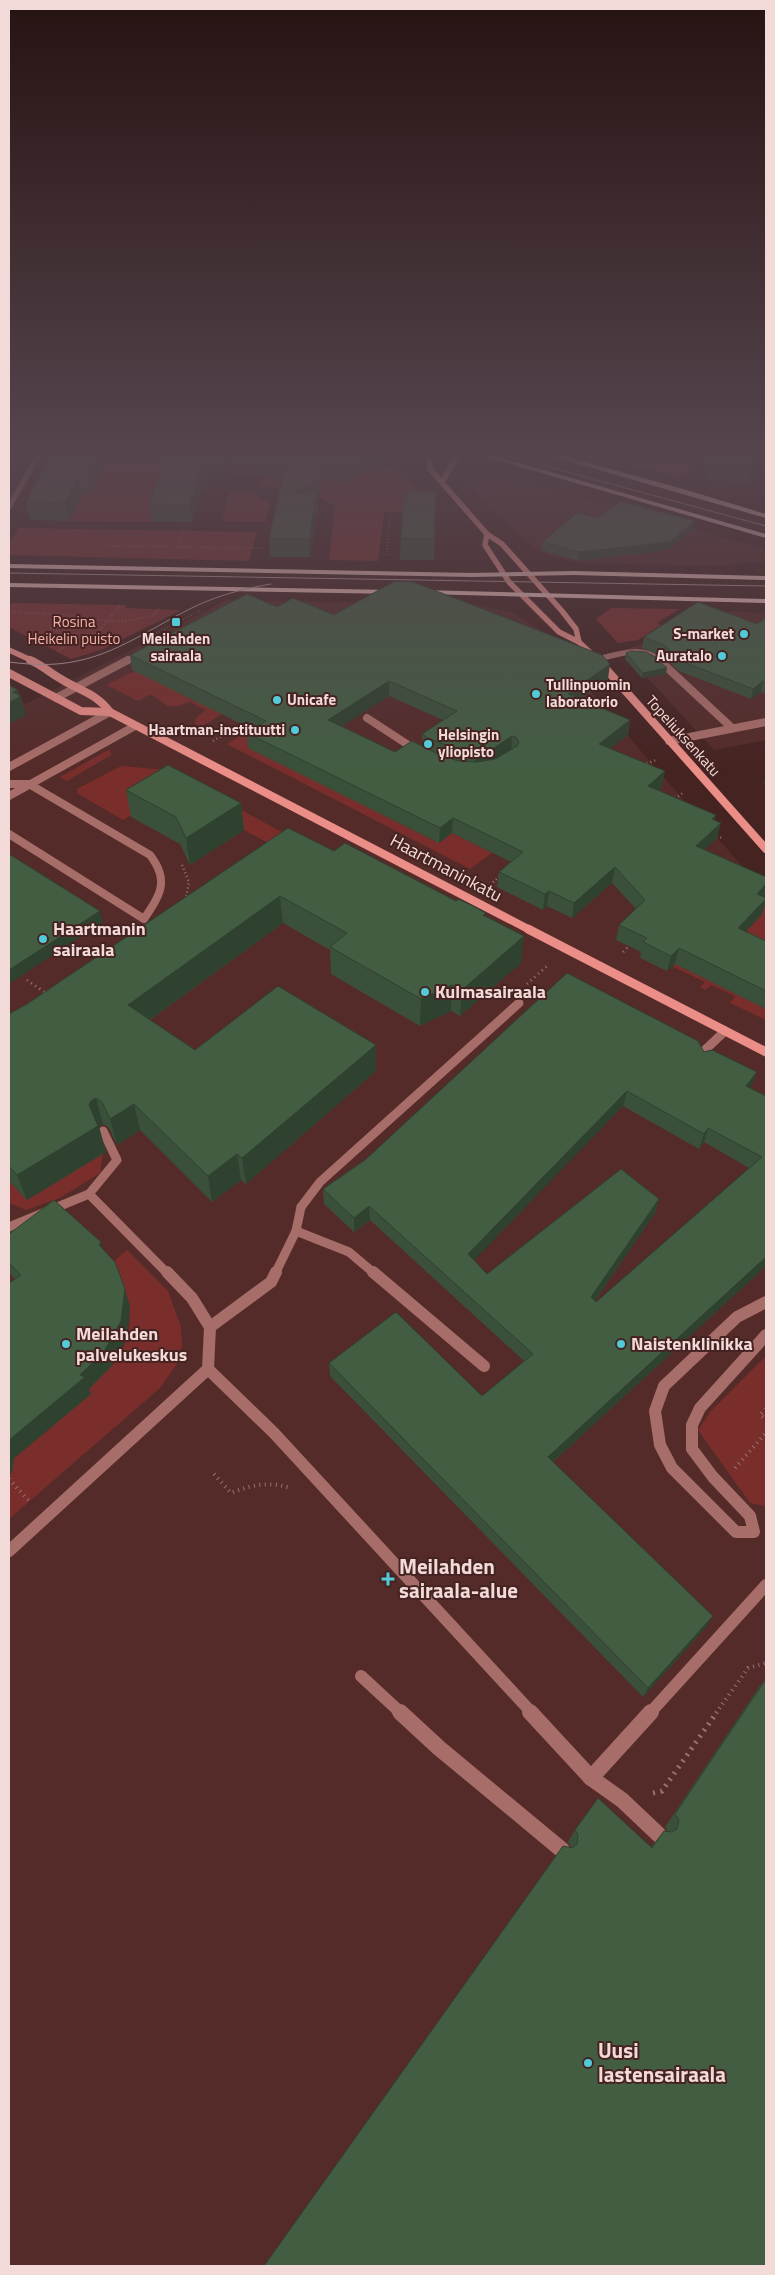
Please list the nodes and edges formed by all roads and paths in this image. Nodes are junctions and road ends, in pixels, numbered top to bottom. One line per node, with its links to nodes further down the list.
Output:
1 (490, 556): 5 (main road, Topeliuksenkatu)
2 (513, 556): 4 (main road, Topeliuksenkatu)
3 (9, 566): 5 (main road)
4 (528, 574): 5 (main road); 6 (main road); 11 (main road, Topeliuksenkatu)
5 (503, 575): 10 (main road, Topeliuksenkatu)
6 (766, 578)
7 (9, 585): 8 (main road)
8 (398, 592)
9 (418, 592): 10 (main road)
10 (520, 594): 11 (main road); 19 (main road, Topeliuksenkatu)
11 (547, 596): 14 (main road); 19 (main road, Topeliuksenkatu)
12 (122, 601): 17 (path)
13 (162, 601): 17 (path)
14 (766, 601)
15 (9, 612): 16 (path)
16 (57, 614): 17 (path); 18 (path)
17 (109, 621): 18 (path)
18 (78, 639): 22 (path)
19 (579, 642): 23 (main road, Topeliuksenkatu)
20 (149, 649): 25 (street)
21 (9, 650): 25 (main road, Haartmaninkatu)
22 (52, 653)
23 (597, 660): 32 (street); 33 (main road, Topeliuksenkatu)
24 (9, 673): 26 (main road, Haartmaninkatu)
25 (76, 687): 26 (street); 27 (main road, Haartmaninkatu)
26 (56, 698): 27 (main road, Haartmaninkatu)
27 (110, 712): 31 (main road, Haartmaninkatu); 37 (street)
28 (367, 718): 35 (street)
29 (766, 722): 32 (street)
30 (242, 724): 34 (path)
31 (136, 726): 40 (street); 57 (main road, Haartmaninkatu)
32 (732, 728): 33 (street)
33 (669, 740): 47 (main road, Topeliuksenkatu)
34 (210, 742)
35 (421, 754)
36 (656, 760): 38 (path)
37 (9, 767)
38 (636, 767)
39 (9, 784): 40 (street)
40 (30, 784): 42 (street); 45 (street)
41 (684, 792): 43 (path)
42 (9, 796)
43 (672, 802)
44 (710, 832): 46 (path)
45 (9, 834)
46 (724, 839)
47 (766, 849)
48 (504, 874): 49 (path)
49 (489, 886)
50 (629, 946): 51 (path)
51 (623, 952)
52 (547, 966): 53 (path)
53 (539, 973)
54 (27, 980): 55 (path)
55 (53, 999)
56 (519, 1003): 63 (street)
57 (725, 1031): 58 (main road, Haartmaninkatu); 59 (street)
58 (766, 1052)
59 (702, 1061)
60 (103, 1131): 61 (street)
61 (89, 1194): 62 (street); 65 (street)
62 (9, 1227)
63 (296, 1230): 65 (street); 67 (street)
64 (766, 1302): 74 (street)
65 (210, 1327): 68 (street)
66 (766, 1335): 74 (street)
67 (484, 1366)
68 (208, 1368): 76 (street); 81 (street)
69 (766, 1409): 70 (path)
70 (766, 1420)
71 (766, 1433): 74 (path)
72 (214, 1474): 75 (path)
73 (9, 1479): 76 (path)
74 (720, 1485)
75 (294, 1489)
76 (45, 1518): 77 (street)
77 (9, 1550)
78 (766, 1585): 81 (street)
79 (766, 1663): 82 (path)
80 (361, 1676): 84 (street)
81 (591, 1778): 83 (street)
82 (662, 1791)
83 (659, 1835)
84 (562, 1850)

